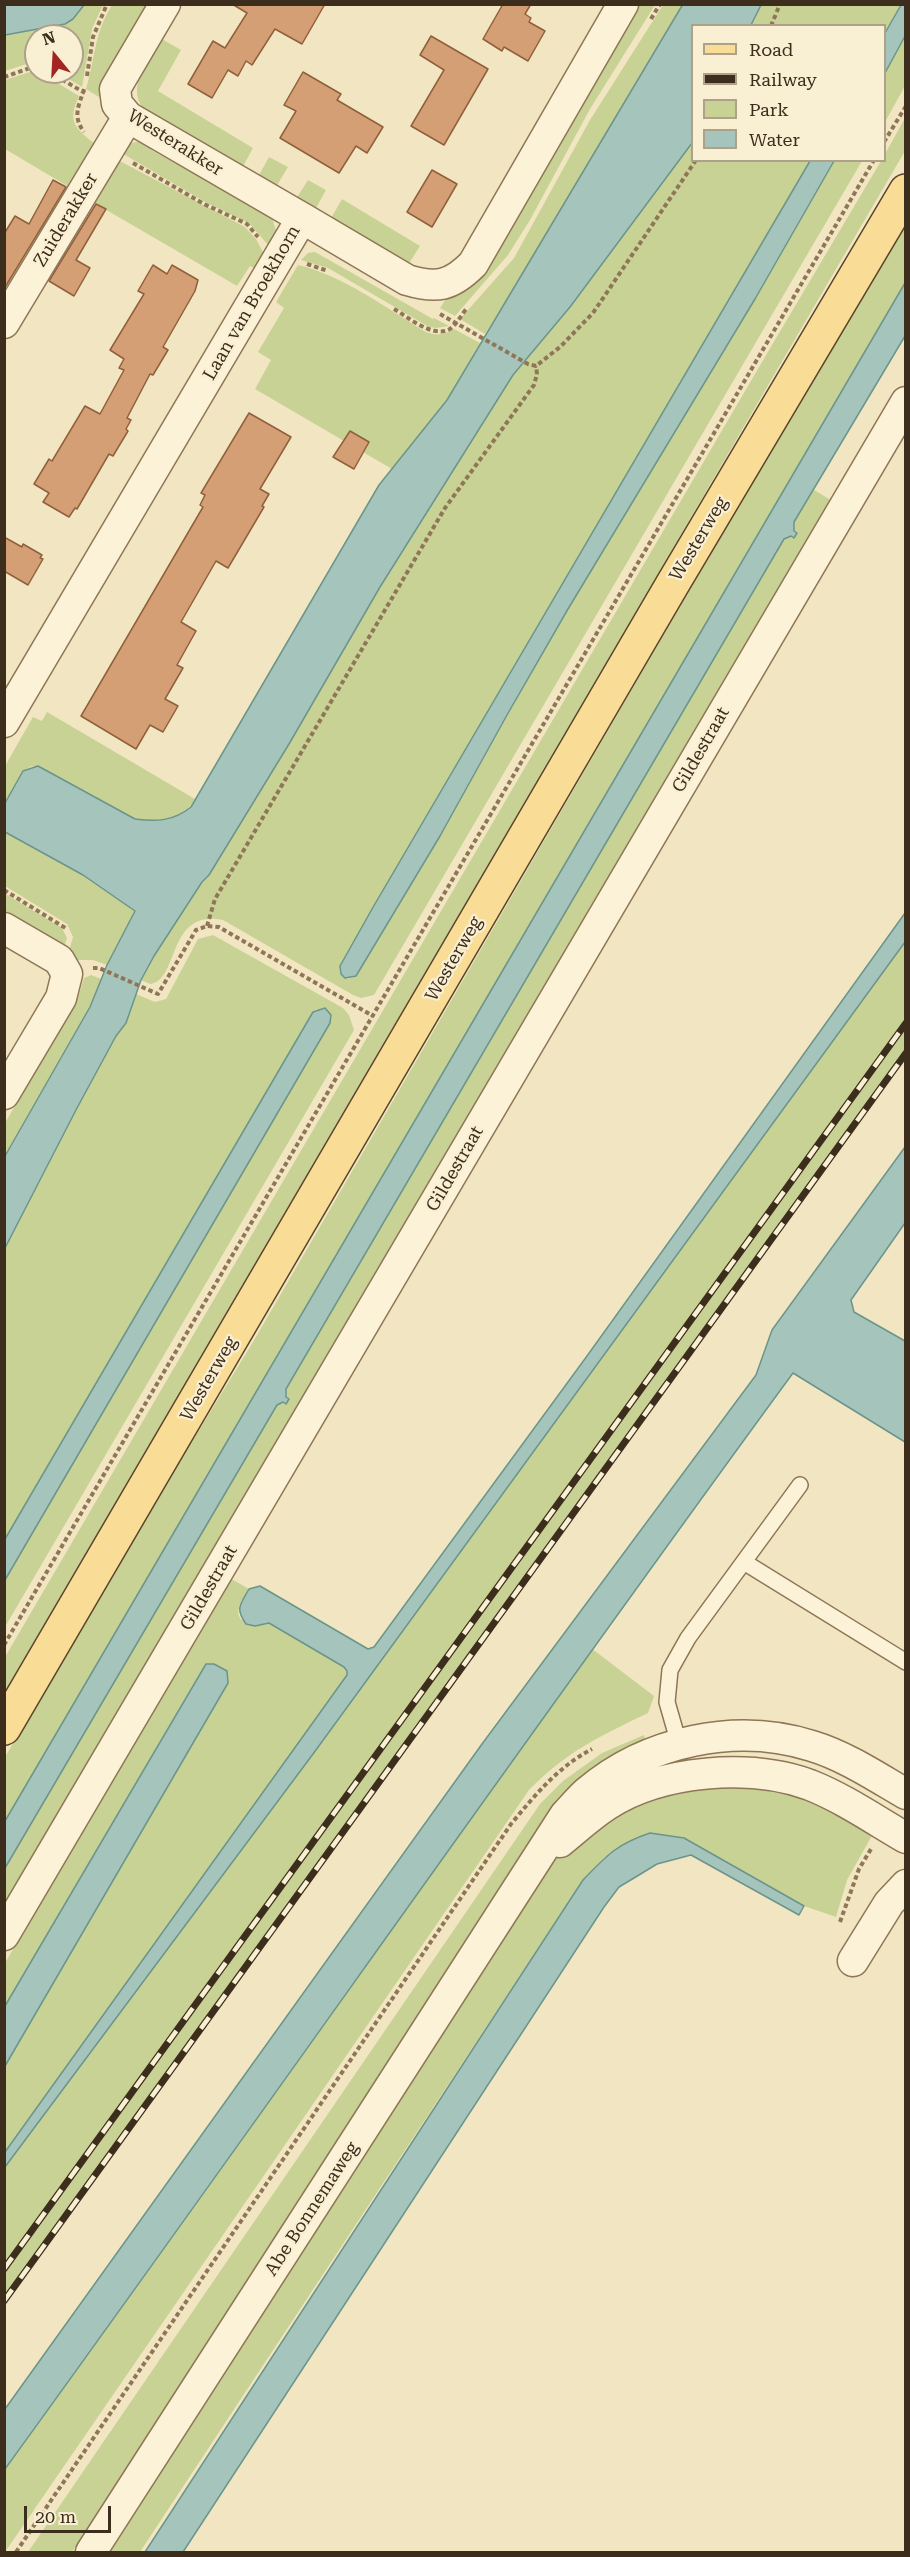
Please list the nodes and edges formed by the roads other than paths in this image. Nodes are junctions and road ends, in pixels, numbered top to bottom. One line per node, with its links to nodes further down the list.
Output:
1 (165, 4): 3 (street, Westerakker)
2 (623, 4): 5 (street, Laan van Broekhorn)
3 (123, 111): 5 (street, Westerakker); 6 (street, Zuiderakker)
4 (906, 191): 14 (main road, Westerweg)
5 (302, 218): 8 (street, Laan van Broekhorn)
6 (4, 323)
7 (906, 402): 20 (street, Gildestraat)
8 (4, 722)
9 (4, 928): 10 (street)
10 (4, 1094)
11 (800, 1485): 12 (lane)
12 (744, 1562): 13 (lane); 15 (lane)
13 (906, 1662)
14 (4, 1728)
15 (679, 1744): 16 (street, Abe Bonnemaweg); 18 (street, Abe Bonnemaweg)
16 (906, 1794)
17 (895, 1832): 18 (street, Abe Bonnemaweg)
18 (533, 1866): 22 (street, Abe Bonnemaweg)
19 (906, 1885): 21 (street)
20 (4, 1935)
21 (852, 1961)
22 (91, 2553)

